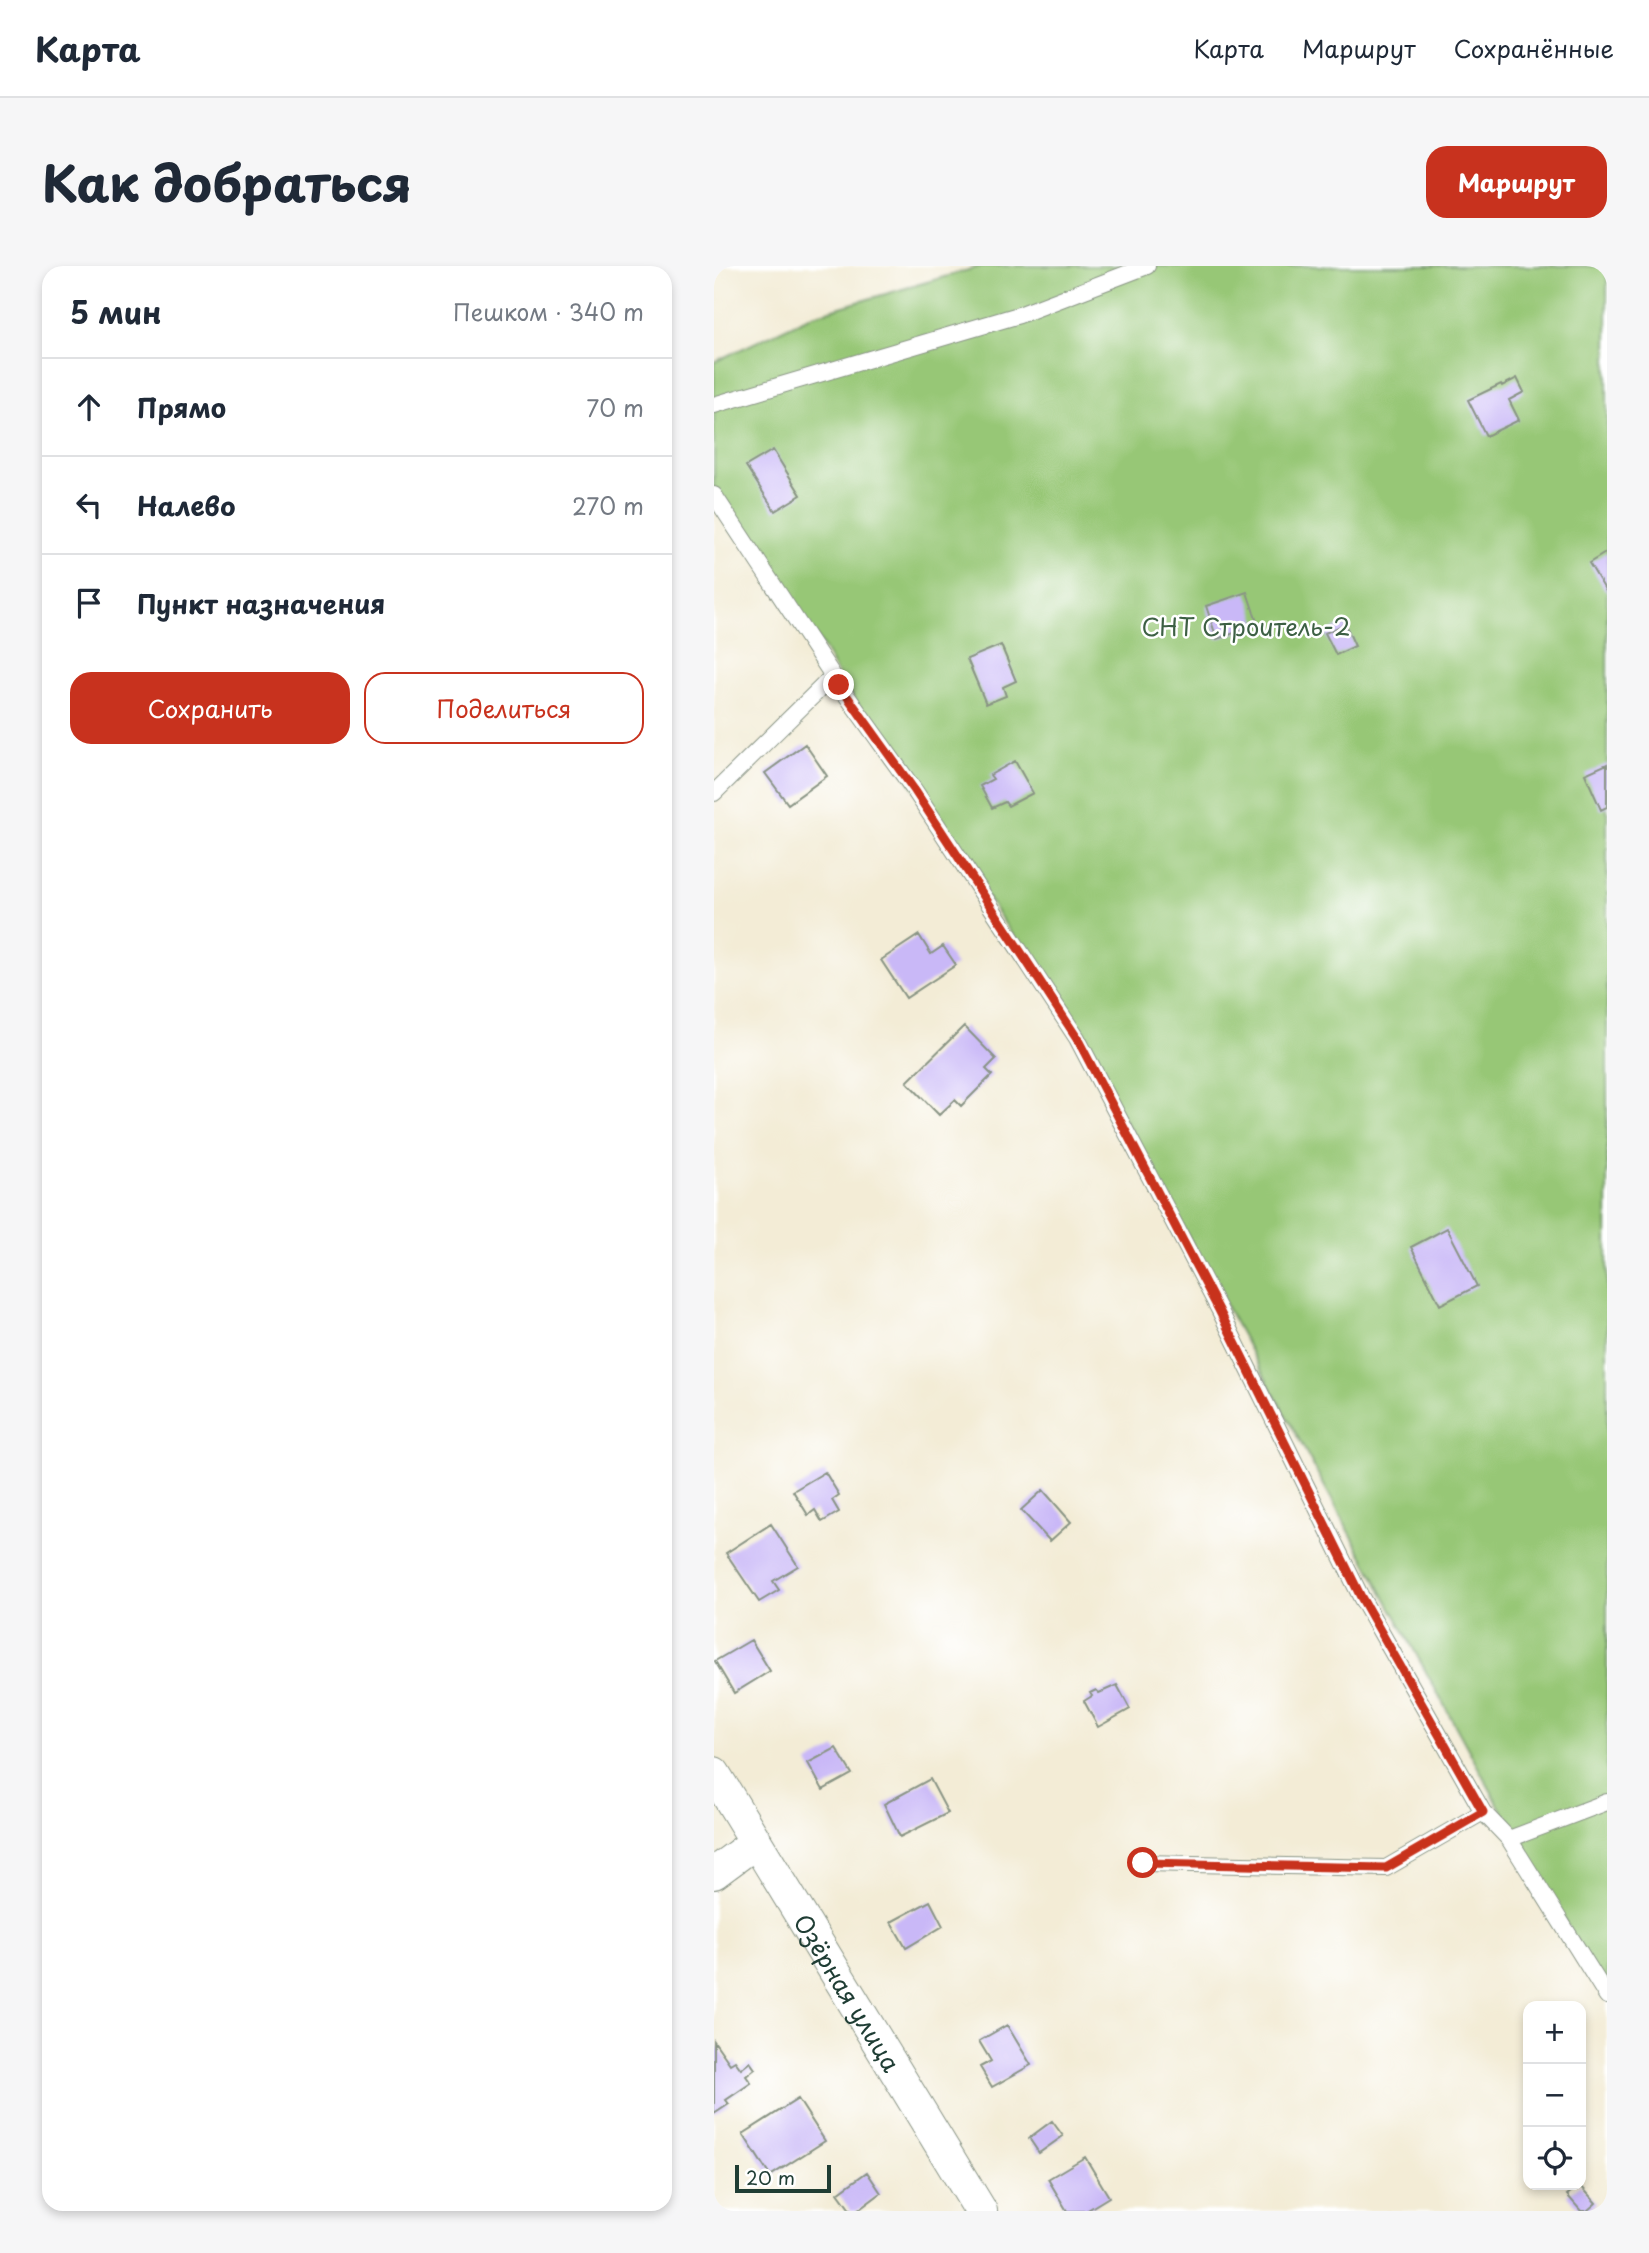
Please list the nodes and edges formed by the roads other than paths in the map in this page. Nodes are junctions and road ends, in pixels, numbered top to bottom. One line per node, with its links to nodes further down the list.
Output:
1 (1147, 266): 2 (lane)
2 (714, 405)
3 (714, 495): 4 (lane)
4 (833, 676): 5 (lane); 8 (lane)
5 (714, 793)
6 (714, 1773): 10 (street, Озёрная улица)
7 (1607, 1802): 9 (lane)
8 (1483, 1812): 9 (lane); 11 (lane)
9 (1509, 1839): 13 (lane)
10 (756, 1842): 12 (street); 14 (street, Озёрная улица)
11 (1143, 1863)
12 (714, 1873)
13 (1607, 1996)
14 (981, 2211)

